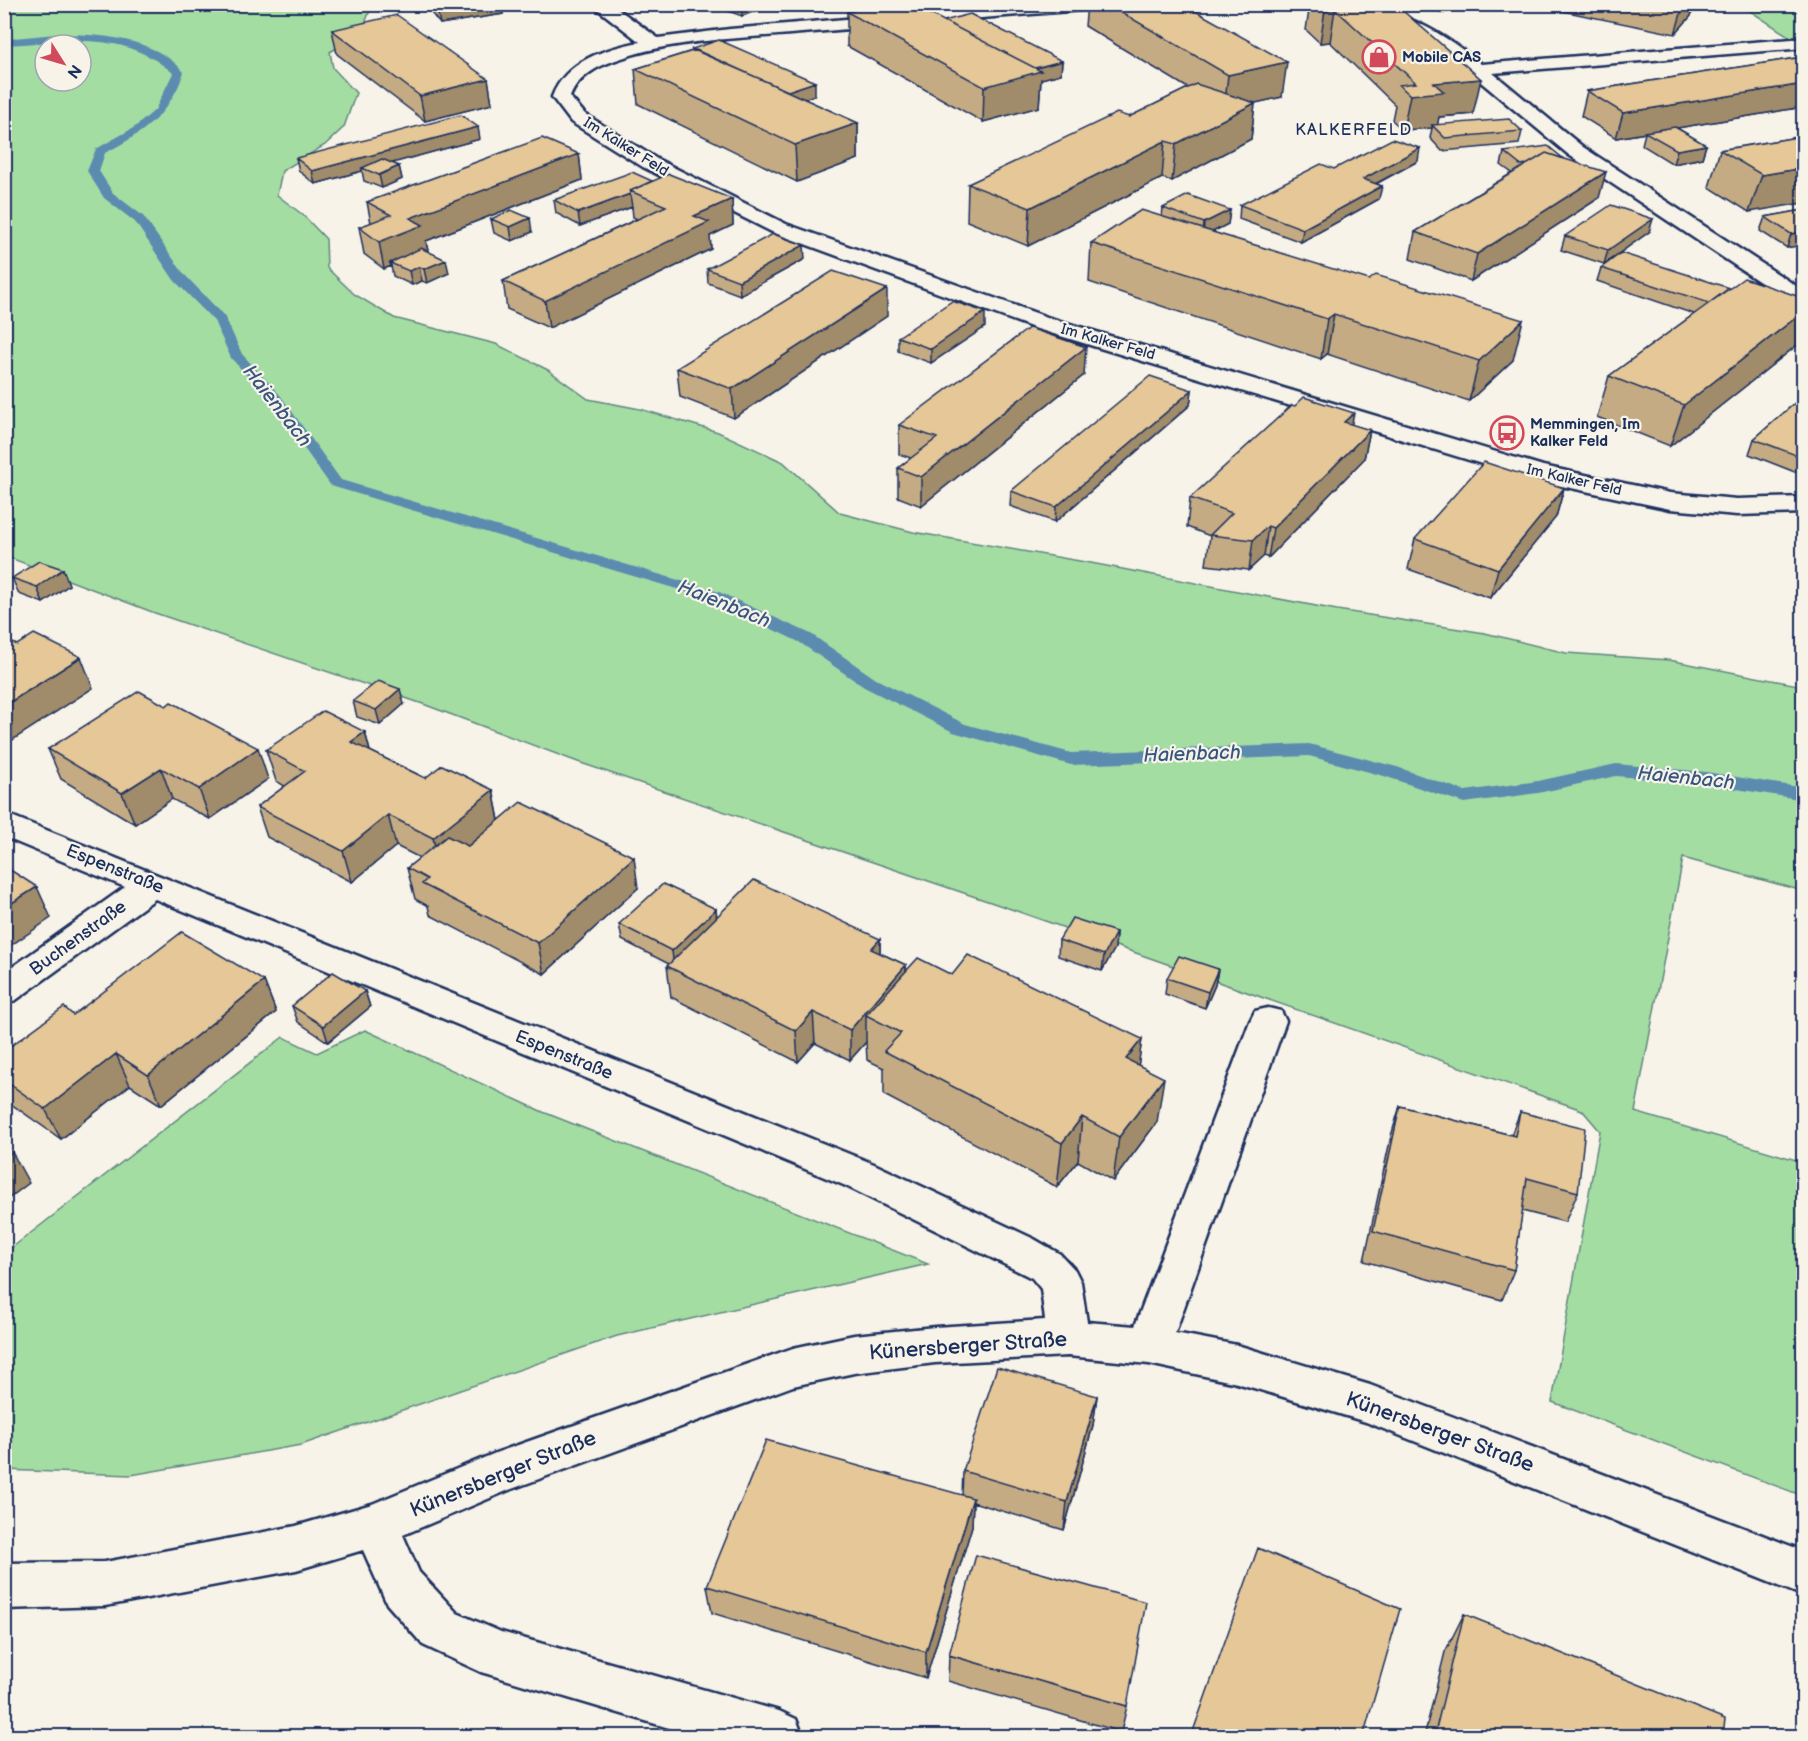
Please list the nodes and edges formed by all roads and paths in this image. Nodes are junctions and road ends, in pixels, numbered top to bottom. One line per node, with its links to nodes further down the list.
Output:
1 (599, 4): 4 (street)
2 (1095, 4): 4 (street, Im Kalker Feld)
3 (1335, 4): 6 (street)
4 (655, 44): 8 (street, Im Kalker Feld)
5 (1803, 44): 6 (street)
6 (1480, 69): 7 (street)
7 (1803, 301)
8 (1803, 505)
9 (4, 824): 10 (street, Espenstraße)
10 (152, 884): 11 (street, Buchenstraße); 13 (street, Espenstraße)
11 (4, 992)
12 (1268, 1021): 14 (street)
13 (1068, 1338): 14 (street, Künersberger Straße); 15 (street, Künersberger Straße)
14 (1149, 1346): 16 (street, Künersberger Straße)
15 (375, 1525): 17 (street, Künersberger Straße); 18 (street)
16 (1803, 1574)
17 (4, 1586)
18 (778, 1737)

